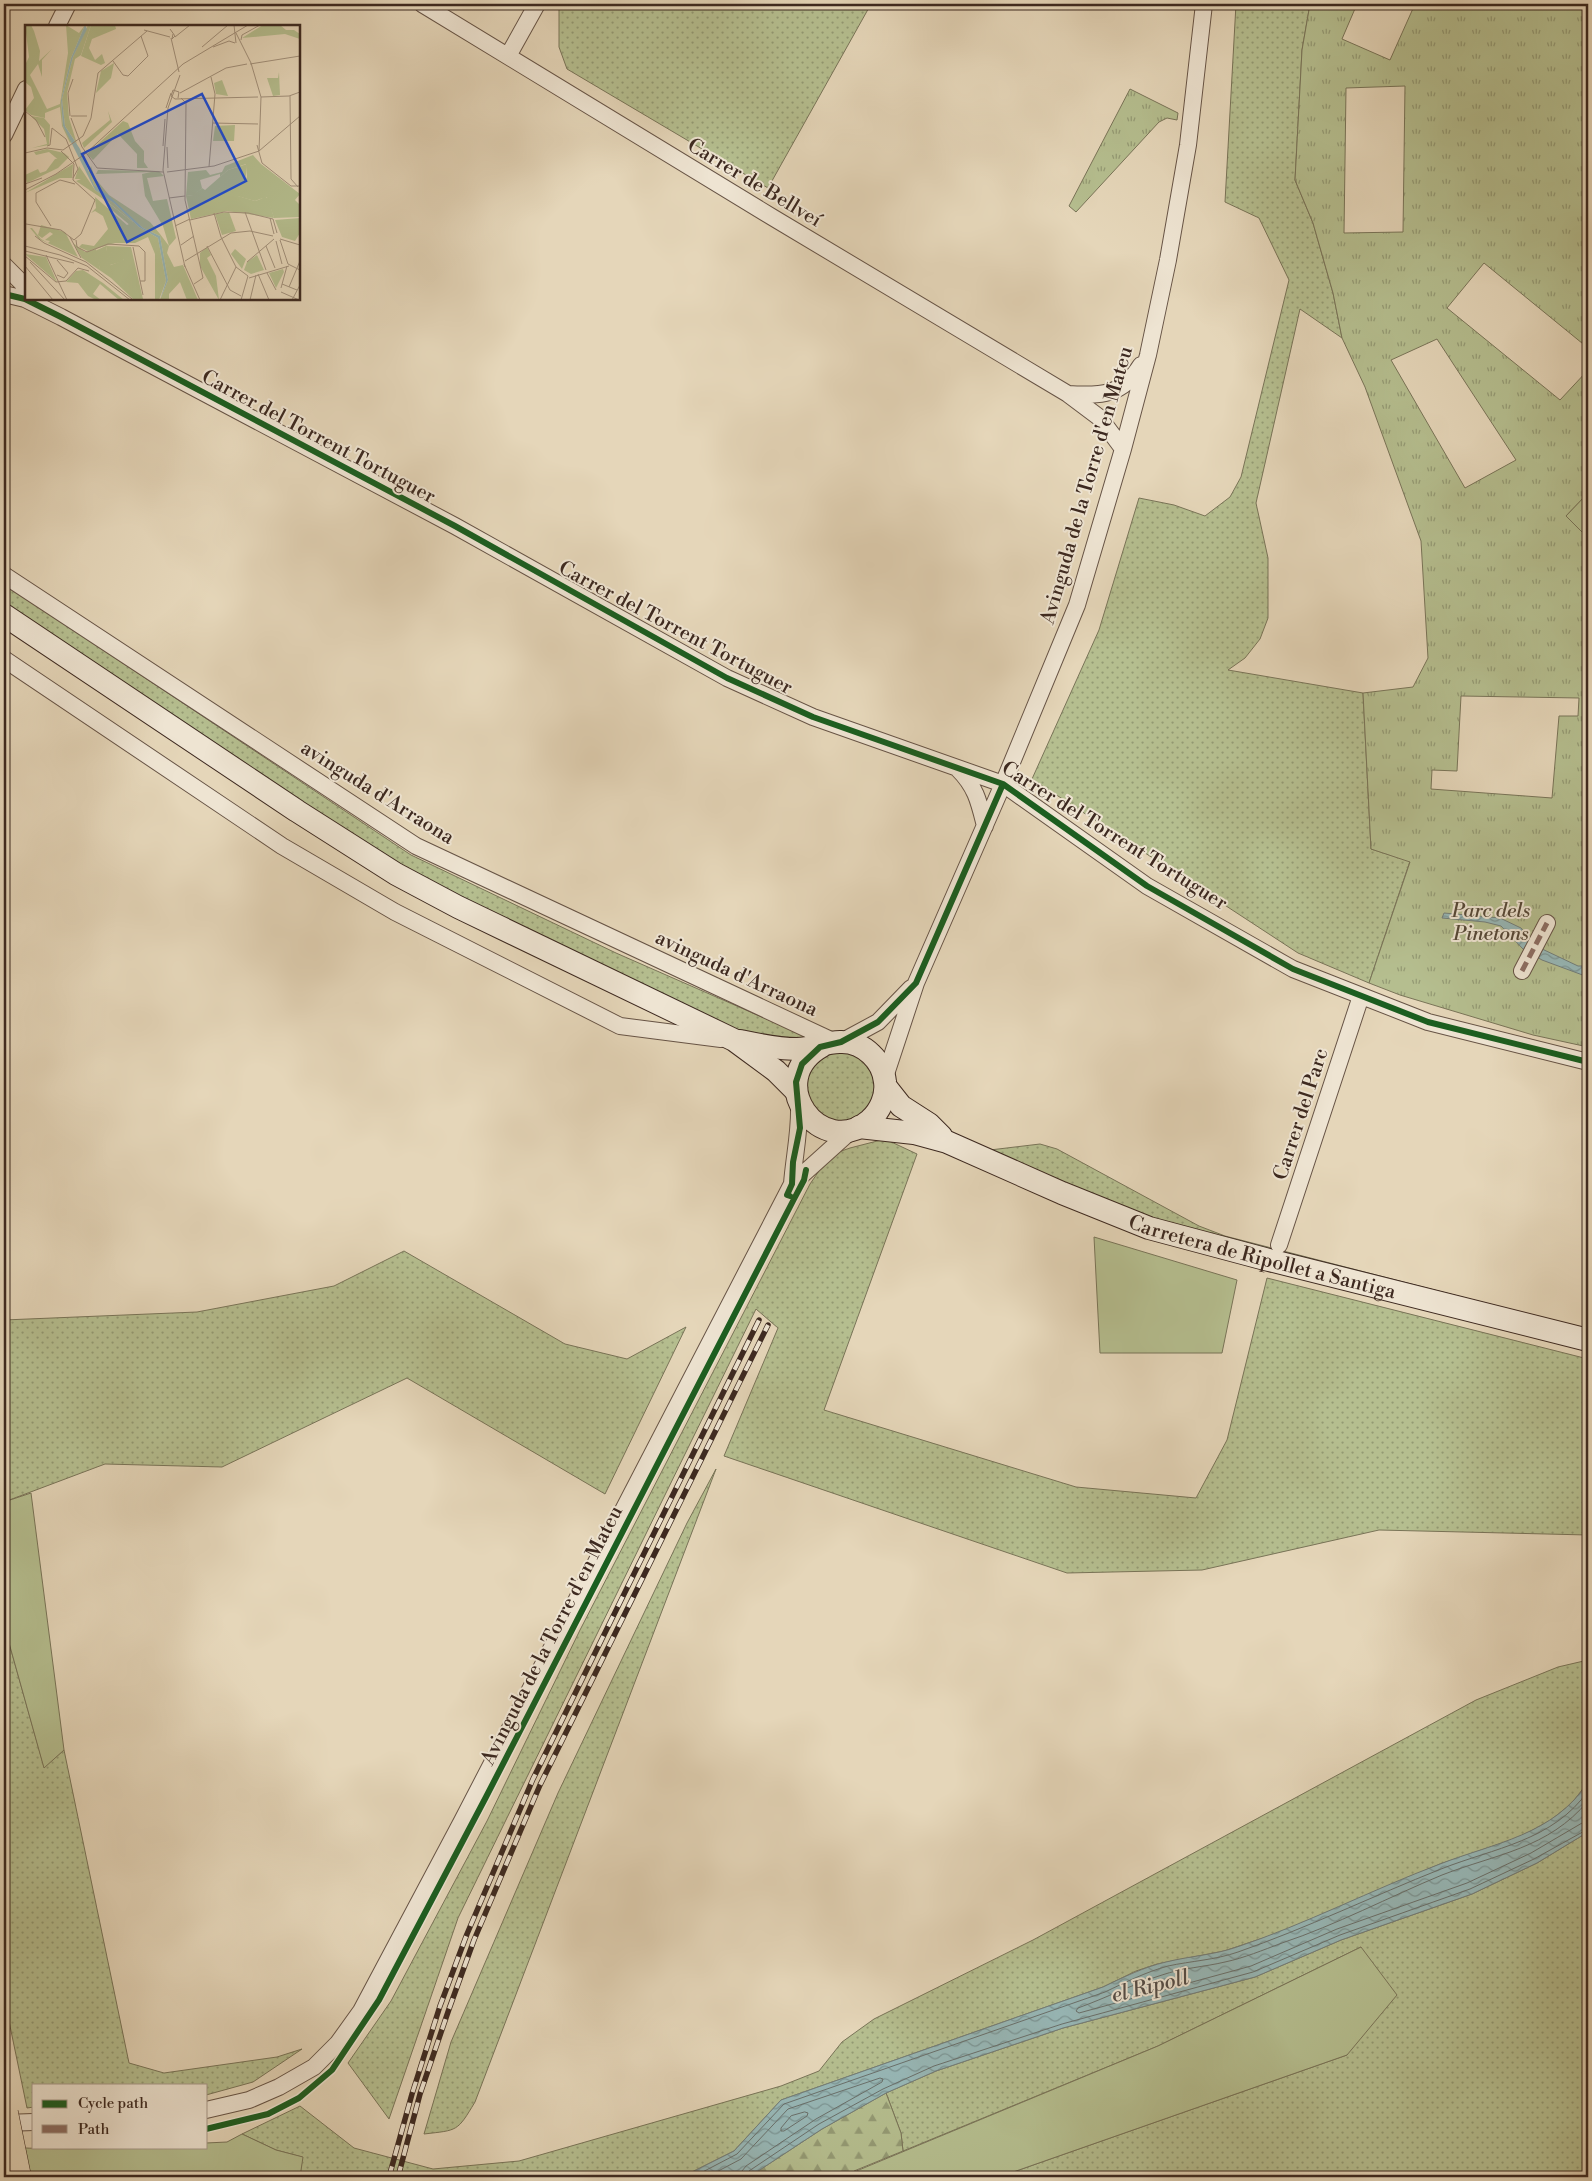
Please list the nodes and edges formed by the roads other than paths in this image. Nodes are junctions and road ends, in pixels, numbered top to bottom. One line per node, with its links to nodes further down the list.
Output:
1 (68, 4): 5 (street)
2 (422, 4): 6 (street, Carrer de Bellveí)
3 (537, 4): 6 (street)
4 (1204, 4): 16 (street, Avinguda de la Torre d'en Mateu)
5 (58, 25)
6 (508, 56): 17 (street, Carrer de Bellveí)
7 (25, 91): 8 (street)
8 (4, 135)
9 (4, 265): 10 (street)
10 (25, 286)
11 (4, 294): 12 (street, Carrer del Torrent Tortuguer)
12 (25, 299)
13 (27, 300): 15 (street, Carrer del Torrent Tortuguer)
14 (41, 300): 15 (street, Carrer del Torrent Tortuguer)
15 (61, 317): 22 (street, Carrer del Torrent Tortuguer)
16 (1148, 355): 17 (street, Carrer de Bellveí); 18 (street, Avinguda de la Torre d'en Mateu)
17 (1068, 394): 18 (street, Carrer de Bellveí)
18 (1123, 449): 23 (street, Avinguda de la Torre d'en Mateu)
19 (4, 575): 30 (street, avinguda d'Arraona)
20 (4, 615): 29 (main road)
21 (4, 659): 29 (street)
22 (956, 768): 23 (street, Carrer del Torrent Tortuguer); 24 (street, Carrer del Torrent Tortuguer)
23 (1003, 784): 24 (street, Avinguda de la Torre d'en Mateu); 28 (street, Carrer del Torrent Tortuguer)
24 (985, 826): 27 (street, Avinguda de la Torre d'en Mateu)
25 (1547, 923): 26 (street)
26 (1522, 971)
27 (916, 983): 30 (street, Avinguda de la Torre d'en Mateu); 32 (street, Avinguda de la Torre d'en Mateu)
28 (1361, 996): 31 (street, Carrer del Torrent Tortuguer); 37 (street, Carrer del Parc)
29 (734, 1040): 30 (main road); 33 (main road)
30 (833, 1043): 32 (main road); 33 (main road)
31 (1588, 1062)
32 (885, 1082): 34 (main road); 35 (main road)
33 (798, 1098): 34 (main road); 36 (street, Avinguda de la Torre d'en Mateu)
34 (856, 1128): 35 (main road); 36 (street, Avinguda de la Torre d'en Mateu)
35 (947, 1142): 38 (main road, Carretera de Ripollet a Santiga)
36 (792, 1184): 39 (street, Avinguda de la Torre d'en Mateu)
37 (1279, 1245)
38 (1588, 1340)
39 (208, 2110)
40 (20, 2119): 41 (street); 42 (highway, bridge)
41 (4, 2123)
42 (17, 2177)

